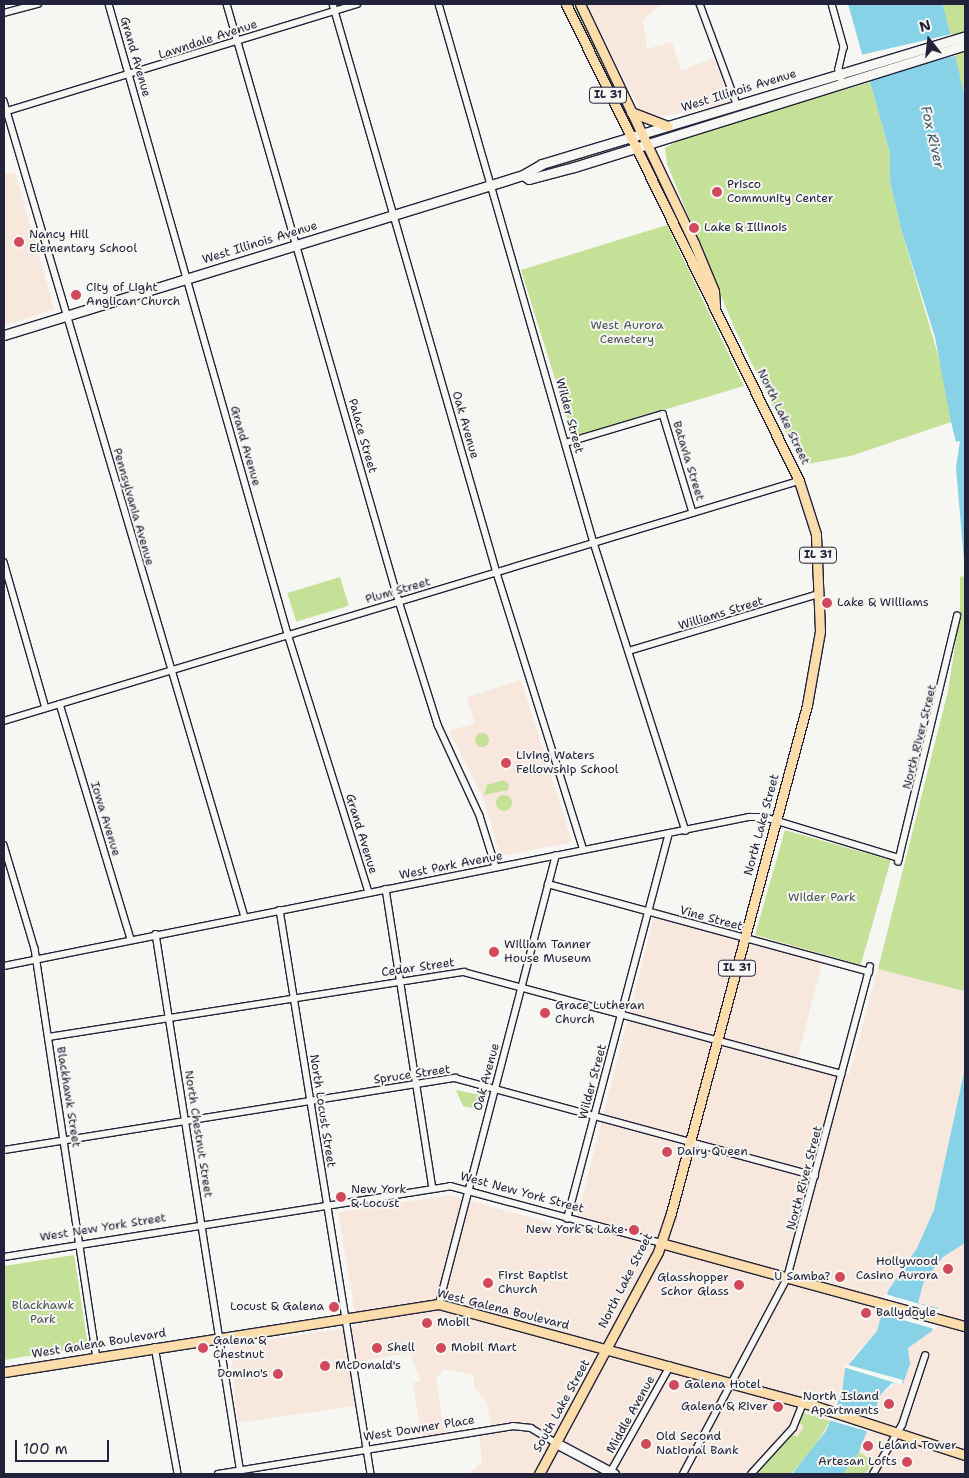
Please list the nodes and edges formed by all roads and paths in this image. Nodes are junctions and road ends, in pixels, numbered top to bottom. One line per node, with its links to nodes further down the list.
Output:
1 (38, 4): 12 (street)
2 (109, 4): 17 (street, Grand Avenue)
3 (227, 4): 14 (street, Palace Street)
4 (333, 4): 11 (street, Oak Avenue)
5 (357, 4): 11 (street, Lawndale Avenue)
6 (439, 4): 29 (street, Wilder Street)
7 (566, 4): 25 (main road, North Lake Street / IL 31)
8 (580, 4): 22 (main road, North Lake Street)
9 (700, 4): 20 (street)
10 (832, 4): 18 (street)
11 (335, 11): 14 (street, Lawndale Avenue); 30 (street, Oak Avenue)
12 (4, 13)
13 (965, 36): 16 (main road, West Illinois Avenue)
14 (237, 40): 17 (street, Lawndale Avenue); 31 (street, Palace Street)
15 (965, 44): 16 (main road, West Illinois Avenue)
16 (859, 72): 18 (main road, West Illinois Avenue)
17 (130, 75): 21 (street, Lawndale Avenue); 32 (street, Grand Avenue)
18 (841, 78): 20 (main road, West Illinois Avenue); 26 (main road, West Illinois Avenue)
19 (4, 101): 21 (street, Pennsylvania Avenue)
20 (736, 104): 23 (main road, West Illinois Avenue)
21 (7, 111): 34 (street, Pennsylvania Avenue)
22 (630, 112): 23 (main road); 24 (main road, North Lake Street)
23 (667, 126): 24 (main road, West Illinois Avenue)
24 (641, 134): 25 (main road, West Illinois Avenue); 26 (main road, North Lake Street)
25 (628, 138): 27 (main road, North Lake Street / IL 31); 28 (main road, West Illinois Avenue)
26 (646, 144): 27 (main road, West Illinois Avenue); 33 (main road, North Lake Street)
27 (634, 148): 28 (main road, West Illinois Avenue); 33 (main road, North Lake Street / IL 31)
28 (523, 175): 29 (main road, West Illinois Avenue)
29 (491, 184): 30 (main road, West Illinois Avenue); 36 (street, Wilder Street)
30 (394, 214): 31 (main road, West Illinois Avenue); 41 (street, Oak Avenue)
31 (296, 244): 32 (main road, West Illinois Avenue); 43 (street, Palace Street)
32 (187, 278): 34 (main road, West Illinois Avenue); 45 (street, Grand Avenue)
33 (715, 306): 37 (main road, North Lake Street / IL 31)
34 (66, 315): 35 (main road, West Illinois Avenue); 47 (street, Pennsylvania Avenue)
35 (4, 335)
36 (566, 443): 38 (street, Batavia Street); 39 (street, Wilder Street)
37 (799, 481): 38 (street, Plum Street); 42 (main road, North Lake Street / IL 31)
38 (693, 513): 39 (street, Plum Street)
39 (594, 544): 41 (street, Plum Street); 46 (street, Wilder Street)
40 (4, 562): 49 (street)
41 (497, 573): 43 (street, Plum Street); 55 (street, Oak Avenue)
42 (819, 594): 46 (street, Williams Street); 51 (main road, North Lake Street / IL 31)
43 (399, 601): 45 (street, Plum Street); 58 (street, Palace Street)
44 (957, 616): 57 (street, North River Street)
45 (288, 634): 47 (street, Plum Street); 61 (street, Grand Avenue)
46 (629, 651): 52 (street, Wilder Street)
47 (169, 670): 48 (street, Plum Street); 64 (street, Pennsylvania Avenue)
48 (60, 704): 49 (street, Plum Street); 67 (street, Iowa Avenue)
49 (46, 708): 50 (street, Plum Street)
50 (4, 721)
51 (776, 821): 52 (street, West Park Avenue); 57 (street, West Park Avenue); 66 (main road, North Lake Street / IL 31)
52 (686, 831): 53 (street, West Park Avenue)
53 (669, 834): 55 (street, West Park Avenue); 63 (street, Wilder Street)
54 (4, 845): 68 (street, Blackhawk Street)
55 (584, 850): 56 (street, West Park Avenue)
56 (556, 856): 58 (street, West Park Avenue); 59 (street, Oak Avenue)
57 (899, 860)
58 (496, 867): 60 (street, West Park Avenue)
59 (548, 884): 63 (street, Vine Street); 72 (street, Oak Avenue)
60 (386, 889): 61 (street, West Park Avenue); 71 (street, Grand Avenue)
61 (369, 892): 62 (street, West Park Avenue)
62 (280, 910): 64 (street, West Park Avenue); 73 (street, North Locust Street)
63 (648, 912): 66 (street, Vine Street); 74 (street, Wilder Street)
64 (245, 917): 65 (street, West Park Avenue)
65 (156, 934): 67 (street, West Park Avenue); 75 (street, North Chestnut Street)
66 (745, 938): 70 (street, Vine Street); 77 (main road, North Lake Street / IL 31)
67 (131, 939): 68 (street, West Park Avenue)
68 (36, 959): 69 (street, West Park Avenue); 76 (street, Blackhawk Street)
69 (4, 966)
70 (869, 970): 78 (street, North River Street)
71 (400, 981): 72 (street, Cedar Street); 73 (street, Cedar Street); 79 (street, Grand Avenue)
72 (521, 986): 74 (street, Cedar Street); 80 (street, Oak Avenue)
73 (294, 998): 75 (street, Cedar Street); 81 (street, North Locust Street)
74 (621, 1014): 77 (street, Cedar Street); 82 (street, Wilder Street)
75 (170, 1017): 76 (street, Cedar Street); 83 (street, North Chestnut Street)
76 (48, 1037): 84 (street, Blackhawk Street)
77 (717, 1040): 78 (street, Cedar Street); 85 (main road, North Lake Street / IL 31)
78 (842, 1074): 87 (street, North River Street)
79 (416, 1084): 80 (street, Spruce Street); 81 (street, Spruce Street); 88 (street, Grand Avenue)
80 (494, 1089): 82 (street, Spruce Street); 89 (street, Oak Avenue)
81 (310, 1101): 83 (street, Spruce Street); 90 (street, North Locust Street)
82 (594, 1117): 85 (street, Spruce Street); 91 (street, Wilder Street)
83 (186, 1120): 84 (street, Spruce Street); 92 (street, North Chestnut Street)
84 (64, 1140): 86 (street, Spruce Street); 94 (street, Blackhawk Street)
85 (690, 1143): 87 (street, Spruce Street); 93 (main road, North Lake Street / IL 31)
86 (4, 1150)
87 (816, 1176): 96 (street, North River Street)
88 (433, 1188): 89 (street, West New York Street); 90 (street, West New York Street)
89 (467, 1191): 91 (street, West New York Street); 97 (street, Oak Avenue)
90 (326, 1205): 92 (street, West New York Street); 98 (street, North Locust Street)
91 (567, 1219): 93 (street, West New York Street)
92 (201, 1225): 94 (street, West New York Street); 100 (street, North Chestnut Street)
93 (661, 1243): 96 (main road, West New York Street); 102 (main road, North Lake Street / IL 31)
94 (81, 1244): 95 (street, West New York Street); 104 (street, Blackhawk Street)
95 (4, 1257)
96 (787, 1278): 99 (main road, West New York Street); 107 (street, North River Street)
97 (439, 1304): 98 (main road, West Galena Boulevard); 102 (main road, West Galena Boulevard)
98 (344, 1316): 100 (main road, West Galena Boulevard); 111 (street, North Locust Street)
99 (965, 1326)
100 (218, 1337): 101 (main road, West Galena Boulevard); 113 (street, North Chestnut Street)
101 (155, 1347): 104 (main road, West Galena Boulevard); 114 (street)
102 (606, 1350): 105 (main road, West Galena Boulevard); 110 (main road, South Lake Street / IL 31)
103 (925, 1356): 109 (street)
104 (97, 1357): 106 (main road, West Galena Boulevard)
105 (670, 1366): 107 (main road, West Galena Boulevard); 118 (street, Middle Avenue)
106 (4, 1372)
107 (731, 1382): 108 (main road, West Galena Boulevard); 119 (street, North River Street)
108 (803, 1402): 109 (main road, West Galena Boulevard); 120 (street)
109 (899, 1431): 112 (main road, West Galena Boulevard); 121 (street)
110 (556, 1443): 111 (street, West Downer Place); 117 (main road, South Lake Street / IL 31); 118 (main road, West Downer Place)
111 (366, 1450): 113 (street, West Downer Place); 116 (street, North Locust Street)
112 (965, 1455)
113 (240, 1472): 115 (street, West Downer Place)
114 (178, 1474)
115 (218, 1474)
116 (371, 1474)
117 (539, 1474)
118 (611, 1474)
119 (683, 1474)
120 (751, 1474)
121 (873, 1474)

